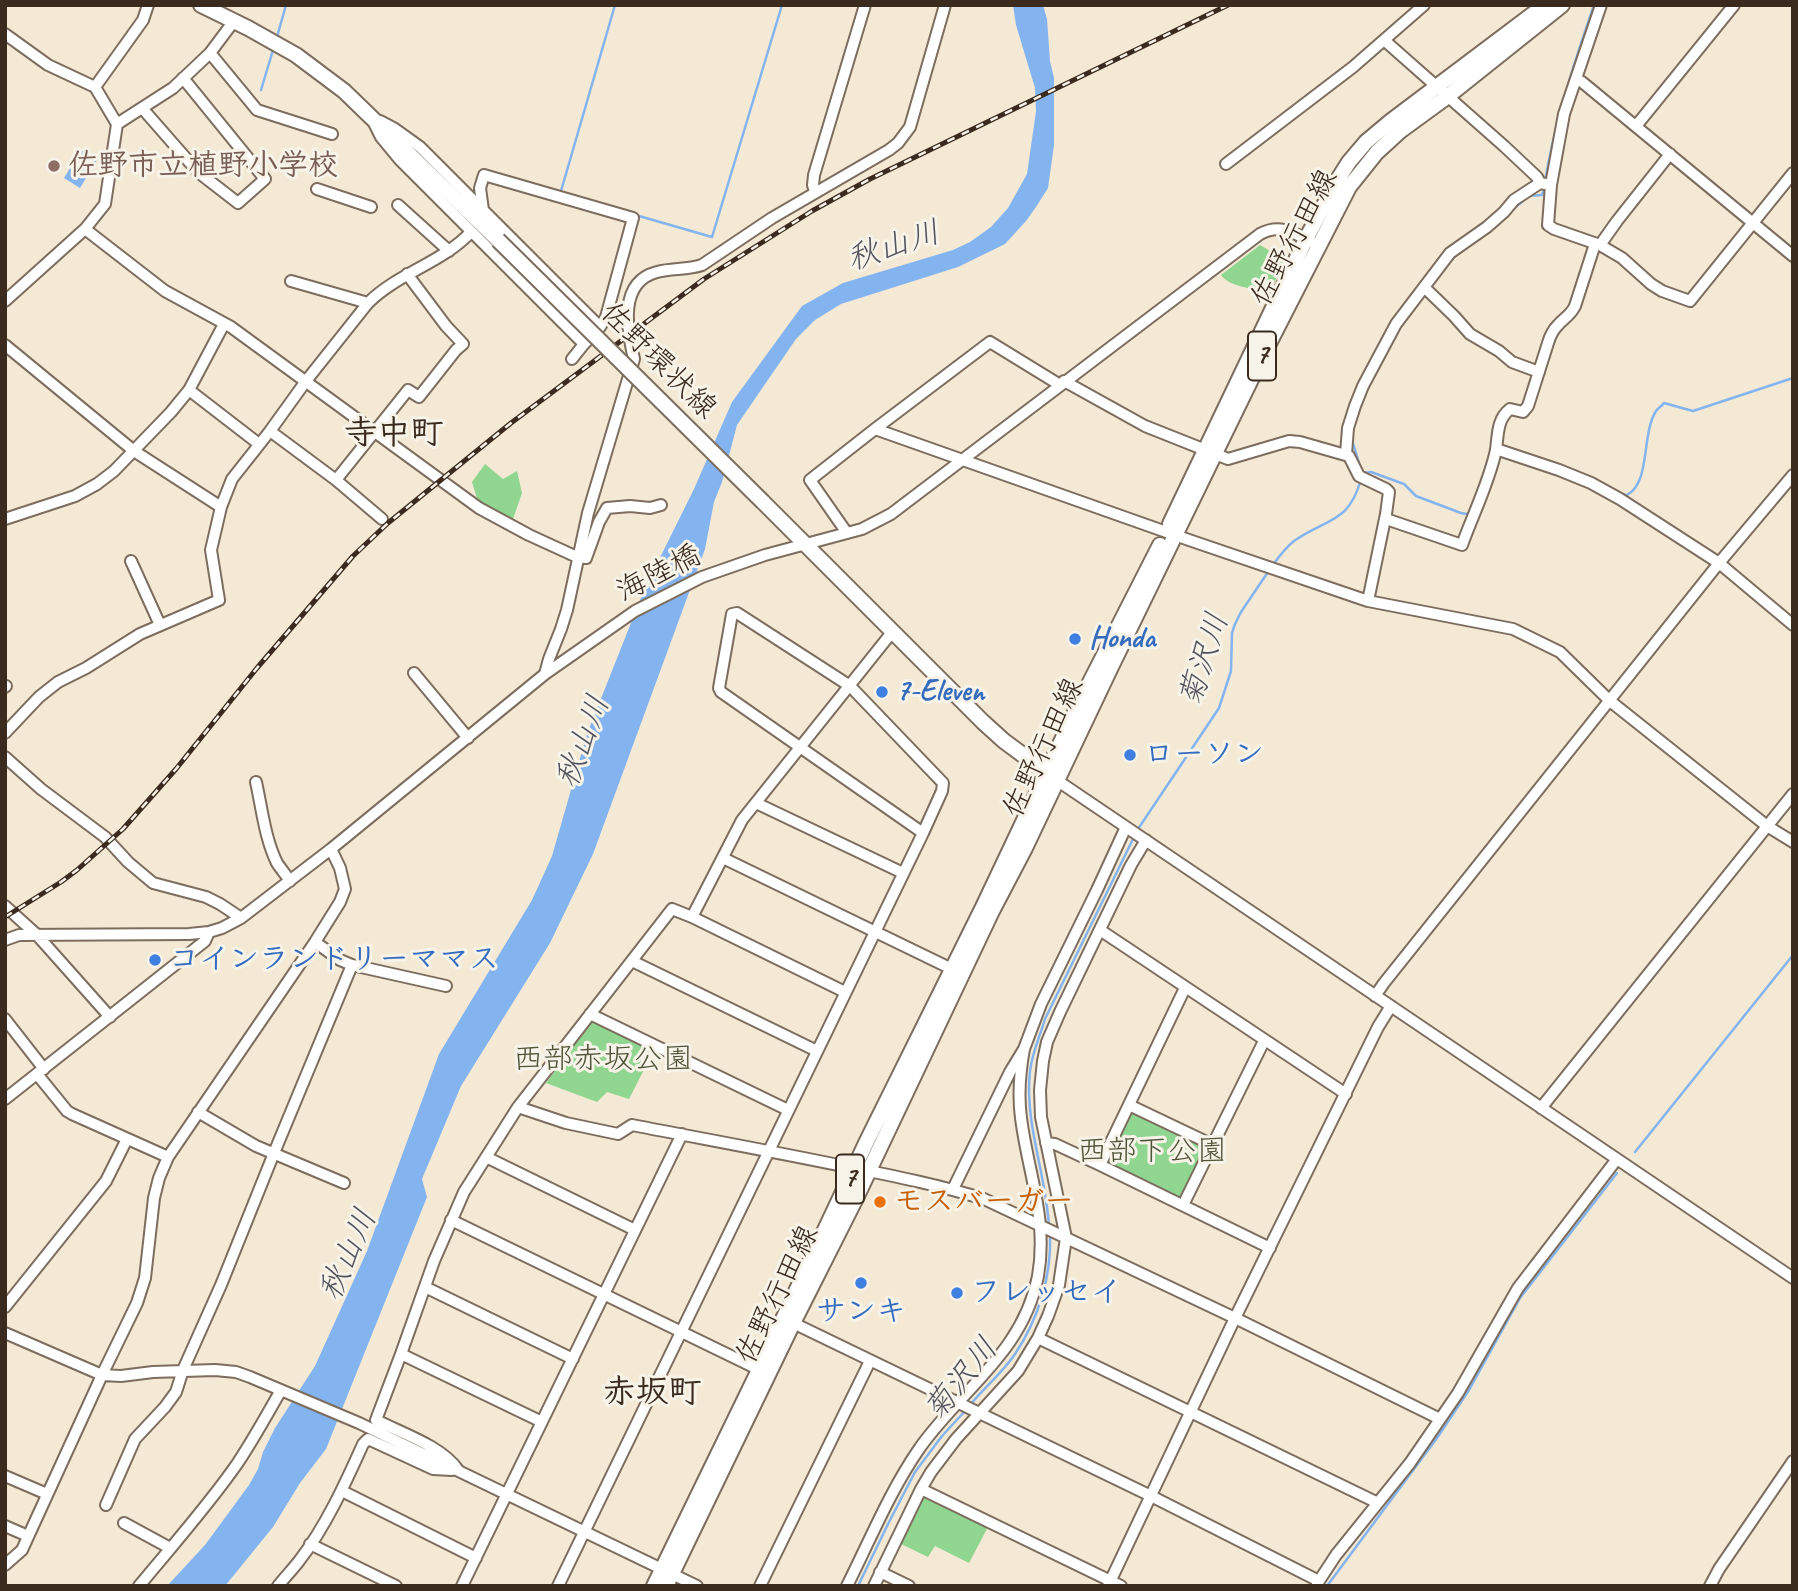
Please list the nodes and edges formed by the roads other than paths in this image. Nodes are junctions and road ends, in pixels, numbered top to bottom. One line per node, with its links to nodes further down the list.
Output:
1 (148, 5): 17 (street)
2 (201, 5): 10 (main road, 佐野環状線)
3 (865, 5): 29 (street)
4 (945, 5): 29 (street)
5 (1424, 5): 12 (street)
6 (1545, 5): 16 (main road, 佐野行田線 / 7)
7 (1562, 5): 18 (main road, 佐野行田線 / 7)
8 (1601, 5): 15 (street)
9 (1734, 5): 22 (street)
10 (232, 15): 13 (street); 20 (main road, 佐野環状線)
11 (5, 34): 17 (street)
12 (1384, 40): 16 (street); 25 (street)
13 (210, 53): 14 (street); 23 (street)
14 (183, 78): 19 (street); 19 (street)
15 (1576, 79): 22 (street); 27 (street)
16 (1437, 86): 18 (street); 36 (main road, 佐野行田線 / 7)
17 (95, 87): 21 (street)
18 (1448, 96): 27 (street); 36 (main road, 佐野行田線 / 7)
19 (142, 108): 21 (street)
20 (371, 117): 32 (street); 35 (street); 74 (main road, 佐野環状線, bridge)
21 (117, 124): 34 (street)
22 (1636, 126): 24 (street)
23 (332, 134)
24 (1670, 154): 33 (street); 37 (street)
25 (1226, 164)
26 (1793, 173): 33 (street)
27 (1546, 184): 37 (street); 42 (street)
28 (317, 188): 31 (street)
29 (815, 192): 44 (street)
30 (398, 205): 38 (street)
31 (371, 207)
32 (483, 210): 43 (street); 48 (street)
33 (1752, 222): 37 (street); 39 (street)
34 (85, 229): 45 (street); 47 (street)
35 (471, 232): 38 (street); 49 (street)
36 (1312, 242): 54 (street, 海陸橋); 62 (main road, 佐野行田線 / 7)
37 (1598, 245): 52 (street)
38 (449, 251): 40 (street)
39 (1793, 256)
40 (407, 274): 46 (street); 58 (street)
41 (291, 281): 46 (street)
42 (1424, 287): 52 (street); 63 (street)
43 (613, 295): 44 (street); 48 (street)
44 (628, 299): 75 (street)
45 (5, 301)
46 (368, 303): 53 (street)
47 (224, 324): 53 (street); 55 (street)
48 (600, 327): 49 (street)
49 (584, 344): 51 (street)
50 (5, 345): 61 (street)
51 (572, 359)
52 (1539, 372): 60 (street)
53 (306, 381): 57 (street); 58 (street)
54 (1062, 383): 56 (street); 62 (street); 64 (street, 海陸橋)
55 (189, 390): 59 (street); 61 (street)
56 (875, 429): 64 (street); 72 (street)
57 (270, 431): 59 (street); 66 (street)
58 (375, 432): 66 (street); 75 (street)
59 (259, 444): 68 (street)
60 (1496, 449): 69 (street); 77 (street)
61 (134, 451): 68 (street); 70 (street)
62 (1210, 453): 63 (street); 73 (main road, 佐野行田線 / 7)
63 (1346, 454): 69 (street)
64 (961, 460): 72 (street, 海陸橋); 73 (street)
65 (1793, 475): 77 (street)
66 (336, 480): 71 (street)
67 (661, 505): 75 (street)
68 (221, 507): 79 (street)
69 (1386, 514): 78 (street)
70 (5, 519)
71 (382, 519)
72 (847, 533): 74 (street, 海陸橋)
73 (1171, 533): 78 (street); 90 (main road, 佐野行田線 / 7)
74 (806, 544): 81 (main road, 佐野環状線); 83 (street, 海陸橋)
75 (577, 557): 83 (street)
76 (131, 561): 79 (street)
77 (1720, 563): 80 (street); 85 (street)
78 (1368, 601): 85 (street)
79 (160, 625): 86 (street)
80 (1793, 625)
81 (893, 631): 84 (street); 90 (main road, 佐野環状線)
82 (414, 673): 87 (street)
83 (545, 674): 87 (street, 海陸橋)
84 (850, 686): 88 (street); 88 (street); 96 (street)
85 (1610, 701): 94 (street); 118 (street)
86 (5, 733)
87 (468, 738): 99 (street, 海陸橋)
88 (800, 748): 93 (street); 96 (street)
89 (5, 757): 105 (street)
90 (1052, 777): 95 (street); 114 (main road, 佐野行田線 / 7)
91 (256, 782): 102 (street)
92 (1793, 794): 94 (street)
93 (756, 803): 100 (street); 101 (street)
94 (1767, 826): 98 (street); 131 (street)
95 (1128, 828): 97 (street); 124 (street)
96 (923, 832): 101 (street)
97 (1144, 839): 106 (street); 118 (street)
98 (1793, 842)
99 (331, 849): 102 (street, 海陸橋); 111 (street)
100 (723, 858): 104 (street); 108 (street)
101 (903, 873): 108 (street)
102 (290, 881): 105 (street, 海陸橋)
103 (5, 906): 109 (street)
104 (692, 917): 112 (street); 117 (street)
105 (241, 918): 107 (street, 海陸橋)
106 (1100, 930): 116 (street); 136 (street)
107 (209, 932): 109 (street); 121 (street)
108 (874, 932): 114 (street); 117 (street)
109 (37, 935): 110 (street); 121 (street)
110 (5, 940)
111 (314, 942): 113 (street); 133 (street)
112 (632, 961): 120 (street); 125 (street)
113 (352, 965): 115 (street); 139 (street)
114 (957, 972): 144 (main road, 佐野行田線 / 7)
115 (446, 986)
116 (1185, 988): 123 (street); 129 (street)
117 (845, 992): 125 (street)
118 (1375, 996): 119 (street)
119 (1391, 1006): 127 (street); 131 (street)
120 (590, 1014): 130 (street); 132 (street)
121 (110, 1017): 126 (street)
122 (5, 1019): 126 (street)
123 (1264, 1041): 127 (street); 137 (street)
124 (1024, 1049): 146 (street); 149 (street)
125 (817, 1051): 132 (street)
126 (41, 1072): 128 (street); 135 (street)
127 (1346, 1094): 152 (street)
128 (5, 1099)
129 (1129, 1105): 137 (street); 143 (street)
130 (518, 1107): 134 (street); 141 (street)
131 (1541, 1108): 142 (street)
132 (788, 1110): 138 (street)
133 (198, 1112): 139 (street); 140 (street)
134 (682, 1135): 138 (street); 150 (street)
135 (127, 1139): 140 (street); 156 (street)
136 (1046, 1143): 143 (street); 151 (street)
137 (1213, 1145): 147 (street)
138 (768, 1150): 144 (street); 159 (street)
139 (274, 1153): 145 (street); 165 (street)
140 (168, 1157): 167 (street)
141 (486, 1157): 148 (street); 150 (street)
142 (1618, 1159): 153 (street); 172 (street)
143 (1100, 1165): 147 (street)
144 (862, 1169): 146 (street); 158 (main road, 佐野行田線 / 7)
145 (344, 1183)
146 (953, 1189): 149 (street)
147 (1183, 1205): 152 (street)
148 (451, 1220): 154 (street); 155 (street)
149 (1042, 1226): 151 (street); 169 (street)
150 (635, 1230): 155 (street)
151 (1063, 1237): 157 (street); 161 (street)
152 (1270, 1248): 157 (street)
153 (1793, 1278)
154 (425, 1287): 162 (street); 163 (street)
155 (604, 1294): 159 (street); 163 (street)
156 (5, 1307)
157 (1235, 1318): 171 (street); 172 (street)
158 (788, 1321): 164 (street); 166 (main road, 佐野行田線 / 7)
159 (680, 1332): 166 (street); 186 (street)
160 (5, 1333): 167 (street)
161 (1038, 1338): 170 (street); 171 (street)
162 (401, 1354): 173 (street); 175 (street)
163 (573, 1359): 173 (street)
164 (870, 1361): 169 (street); 203 (street)
165 (183, 1370): 167 (street); 168 (street); 183 (street)
166 (764, 1372): 193 (main road, 佐野行田線 / 7)
167 (102, 1375): 179 (street)
168 (283, 1391): 175 (street); 189 (street)
169 (959, 1404): 170 (street); 204 (street)
170 (976, 1412): 177 (street); 181 (street)
171 (1190, 1413): 181 (street); 182 (street)
172 (1440, 1419): 182 (street)
173 (542, 1422): 180 (street)
174 (1793, 1461): 207 (street)
175 (458, 1470): 178 (street); 180 (street)
176 (5, 1476): 179 (street)
177 (921, 1489): 192 (street); 195 (street)
178 (342, 1491): 188 (street); 190 (street)
179 (47, 1494): 187 (street)
180 (507, 1494): 186 (street); 190 (street)
181 (1151, 1496): 194 (street); 195 (street)
182 (1378, 1503): 194 (street)
183 (106, 1505)
184 (124, 1523): 189 (street)
185 (5, 1526): 187 (street)
186 (584, 1532): 193 (street); 200 (street)
187 (28, 1536): 191 (street)
188 (310, 1544): 197 (street); 198 (street)
189 (170, 1548): 196 (street)
190 (476, 1558): 199 (street)
191 (5, 1565)
192 (880, 1572): 205 (street); 206 (street)
193 (667, 1576): 201 (main road, 佐野行田線 / 7); 202 (street)
194 (1317, 1583)
195 (1113, 1584)
196 (139, 1586)
197 (278, 1586)
198 (396, 1586)
199 (462, 1586)
200 (558, 1586)
201 (654, 1586)
202 (697, 1586)
203 (760, 1586)
204 (847, 1586)
205 (874, 1586)
206 (909, 1586)
207 (1710, 1586)

